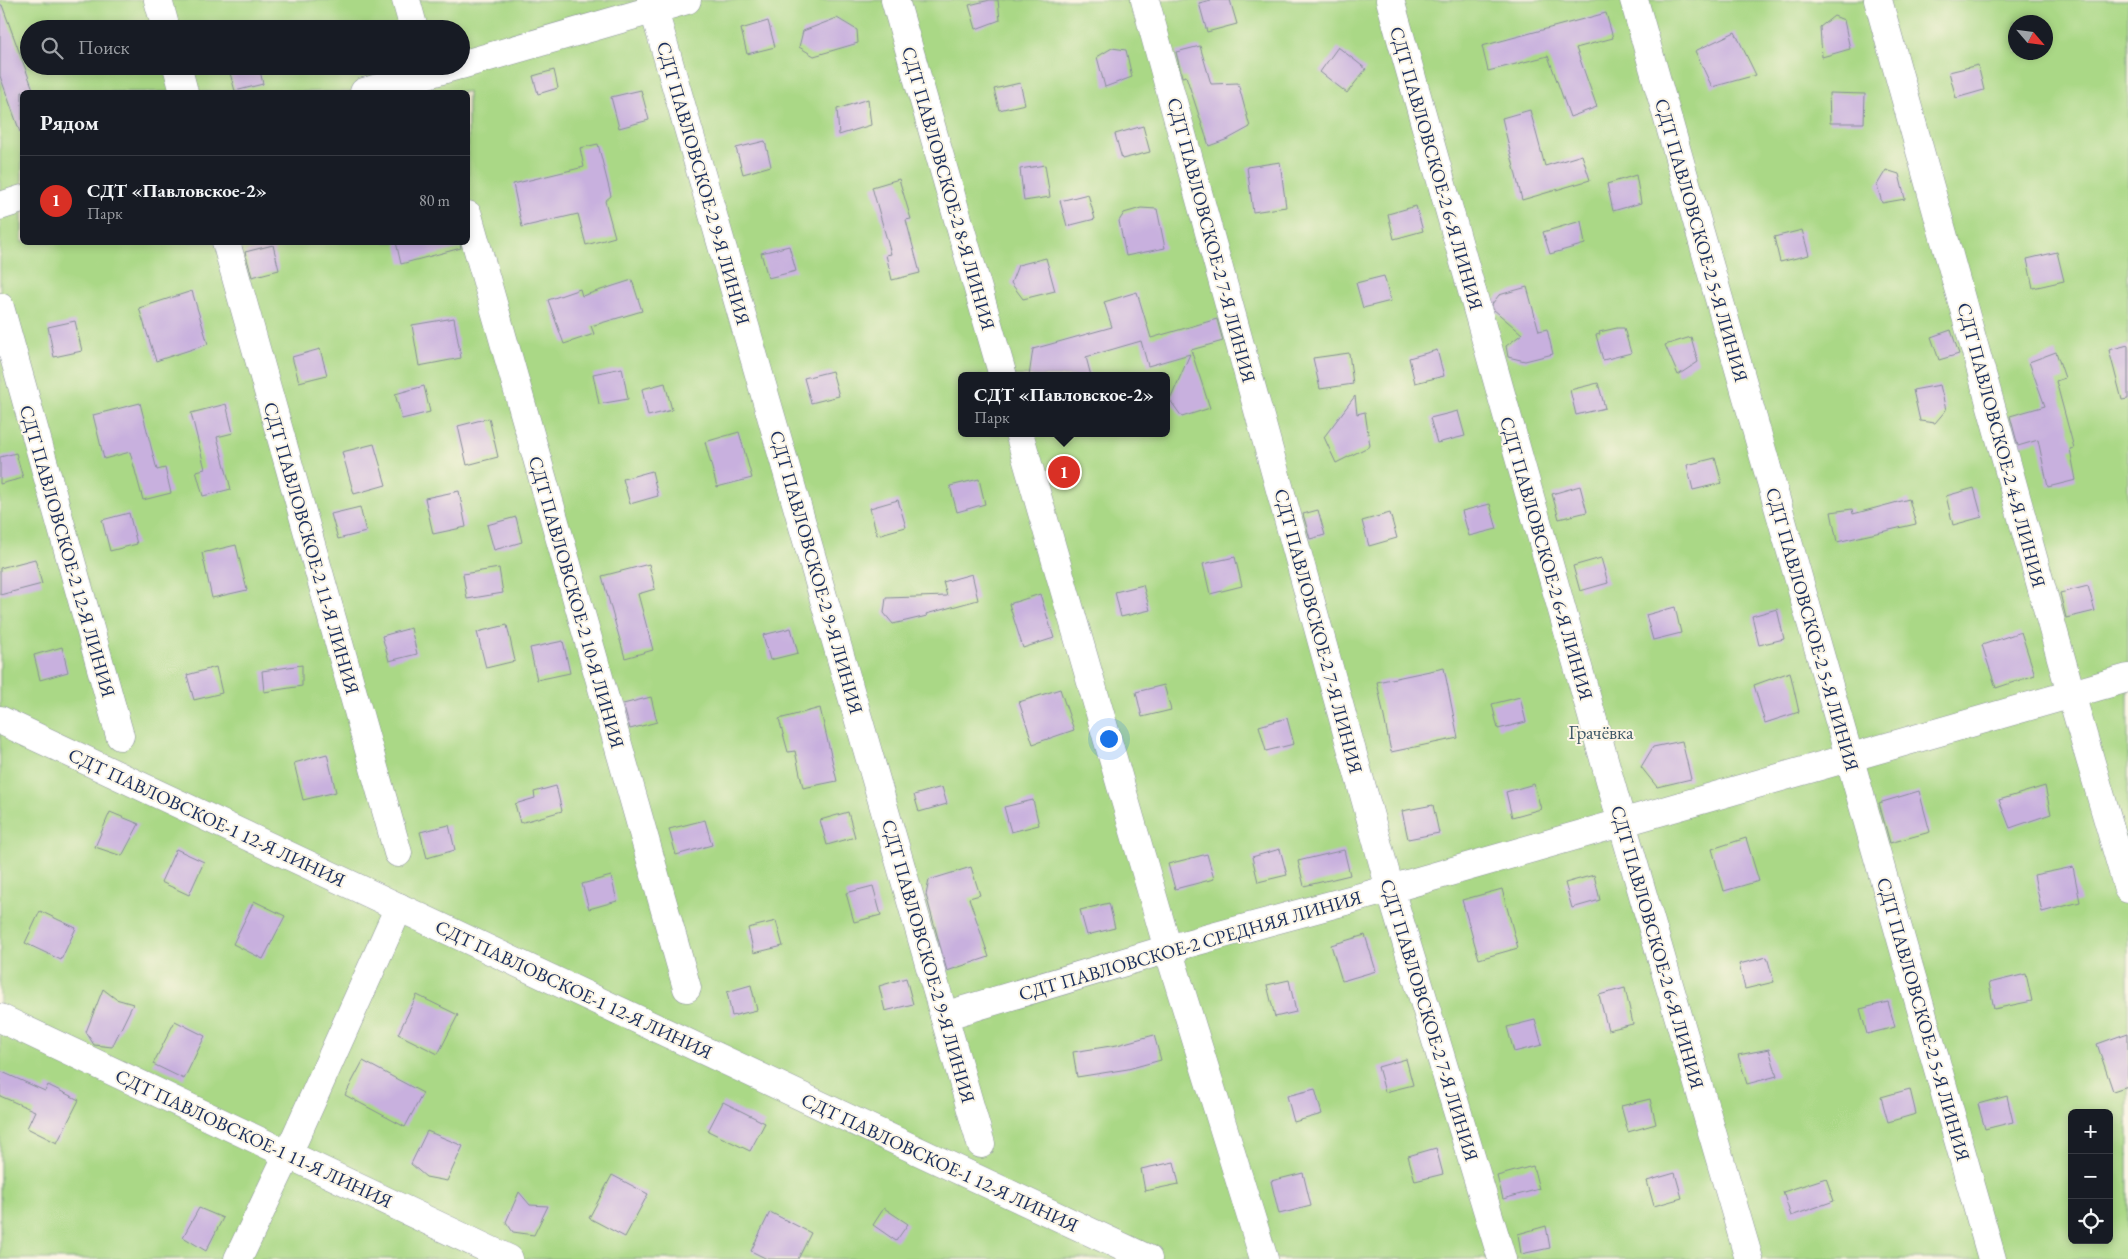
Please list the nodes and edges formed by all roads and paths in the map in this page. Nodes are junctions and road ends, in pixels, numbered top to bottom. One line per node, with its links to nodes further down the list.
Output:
1 (158, 0): 10 (street)
2 (406, 0): 11 (street)
3 (687, 0): 9 (street)
4 (895, 0): 22 (street, СДТ ПАВЛОВСКОЕ-2 8-Я ЛИНИЯ)
5 (1146, 0): 32 (street, СДТ ПАВЛОВСКОЕ-2 7-Я ЛИНИЯ)
6 (1390, 0): 29 (street, СДТ ПАВЛОВСКОЕ-2 6-Я ЛИНИЯ)
7 (1634, 0): 28 (street, СДТ ПАВЛОВСКОЕ-2 5-Я ЛИНИЯ)
8 (1878, 0): 25 (street, СДТ ПАВЛОВСКОЕ-2 4-Я ЛИНИЯ)
9 (653, 4): 12 (street); 36 (street, СДТ ПАВЛОВСКОЕ-2 9-Я ЛИНИЯ)
10 (164, 20)
11 (412, 20)
12 (470, 62)
13 (179, 75): 15 (street)
14 (428, 78): 16 (street)
15 (183, 90)
16 (373, 90)
17 (20, 200): 18 (street)
18 (0, 206)
19 (470, 222): 35 (street, СДТ ПАВЛОВСКОЕ-2 10-Я ЛИНИЯ)
20 (227, 245): 30 (street, СДТ ПАВЛОВСКОЕ-2 11-Я ЛИНИЯ)
21 (0, 307): 27 (street, СДТ ПАВЛОВСКОЕ-2 12-Я ЛИНИЯ)
22 (1002, 372)
23 (1020, 437): 34 (street)
24 (2128, 678): 25 (street, СДТ ПАВЛОВСКОЕ-2 СРЕДНЯЯ ЛИНИЯ)
25 (2071, 694): 28 (street, СДТ ПАВЛОВСКОЕ-2 СРЕДНЯЯ ЛИНИЯ); 31 (street, СДТ ПАВЛОВСКОЕ-2 4-Я ЛИНИЯ)
26 (0, 720): 33 (street, СДТ ПАВЛОВСКОЕ-1 12-Я ЛИНИЯ)
27 (120, 736)
28 (1850, 759): 29 (street, СДТ ПАВЛОВСКОЕ-2 СРЕДНЯЯ ЛИНИЯ); 46 (street, СДТ ПАВЛОВСКОЕ-2 5-Я ЛИНИЯ)
29 (1622, 823): 32 (street, СДТ ПАВЛОВСКОЕ-2 СРЕДНЯЯ ЛИНИЯ); 45 (street, СДТ ПАВЛОВСКОЕ-2 6-Я ЛИНИЯ)
30 (398, 853)
31 (2128, 888)
32 (1390, 889): 34 (street, СДТ ПАВЛОВСКОЕ-2 СРЕДНЯЯ ЛИНИЯ); 44 (street, СДТ ПАВЛОВСКОЕ-2 7-Я ЛИНИЯ)
33 (399, 907): 39 (street); 42 (street, СДТ ПАВЛОВСКОЕ-1 12-Я ЛИНИЯ)
34 (1168, 949): 36 (street, СДТ ПАВЛОВСКОЕ-2 СРЕДНЯЯ ЛИНИЯ); 43 (street)
35 (687, 988)
36 (944, 1016): 38 (street, СДТ ПАВЛОВСКОЕ-2 9-Я ЛИНИЯ)
37 (0, 1018): 39 (street, СДТ ПАВЛОВСКОЕ-1 11-Я ЛИНИЯ)
38 (981, 1144)
39 (288, 1154): 40 (street); 41 (street, СДТ ПАВЛОВСКОЕ-1 11-Я ЛИНИЯ)
40 (238, 1259)
41 (509, 1259)
42 (1148, 1259)
43 (1264, 1259)
44 (1502, 1259)
45 (1749, 1259)
46 (1992, 1259)

